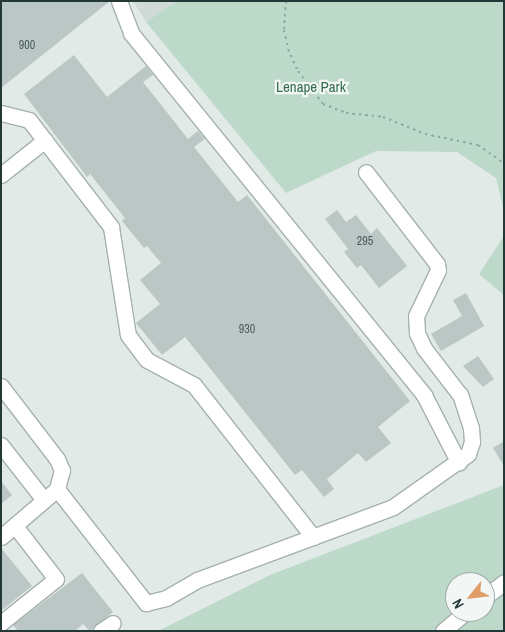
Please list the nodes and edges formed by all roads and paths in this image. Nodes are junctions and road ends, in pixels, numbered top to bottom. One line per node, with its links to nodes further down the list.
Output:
1 (286, 1): 5 (path)
2 (125, 4): 10 (street)
3 (1, 113): 4 (street)
4 (45, 140): 7 (street); 15 (street)
5 (504, 164)
6 (366, 172): 10 (street)
7 (1, 175)
8 (1, 386): 11 (street)
9 (1, 445): 12 (street)
10 (459, 463): 15 (street)
11 (57, 489): 12 (street); 15 (street)
12 (44, 500): 13 (street)
13 (15, 526): 14 (street); 17 (street)
14 (1, 537)
15 (313, 537)
16 (454, 622): 18 (street)
17 (1, 624)
18 (443, 631)

